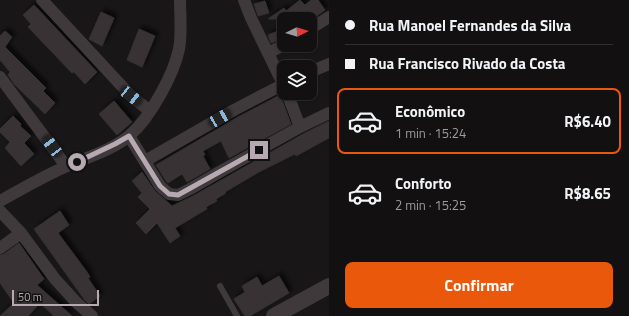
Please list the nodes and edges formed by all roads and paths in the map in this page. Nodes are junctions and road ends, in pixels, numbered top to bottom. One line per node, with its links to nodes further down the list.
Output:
1 (42, 0): 14 (street)
2 (180, 0): 14 (street)
3 (244, 0): 7 (street)
4 (329, 17): 5 (street)
5 (317, 25)
6 (277, 48): 7 (street)
7 (268, 53): 10 (street)
8 (329, 64): 9 (street)
9 (317, 69)
10 (277, 71)
11 (0, 77): 19 (street)
12 (277, 91): 18 (street)
13 (290, 100): 16 (street)
14 (150, 112): 17 (street)
15 (329, 113): 16 (street)
16 (300, 127): 18 (street)
17 (129, 136): 18 (street); 19 (street)
18 (145, 161)
19 (66, 166): 20 (street)
20 (0, 201)
21 (0, 211): 22 (street)
22 (21, 233): 23 (street); 26 (street)
23 (0, 248)
24 (220, 286): 27 (lane)
25 (329, 286): 28 (street)
26 (92, 316)
27 (237, 316)
28 (274, 316)

